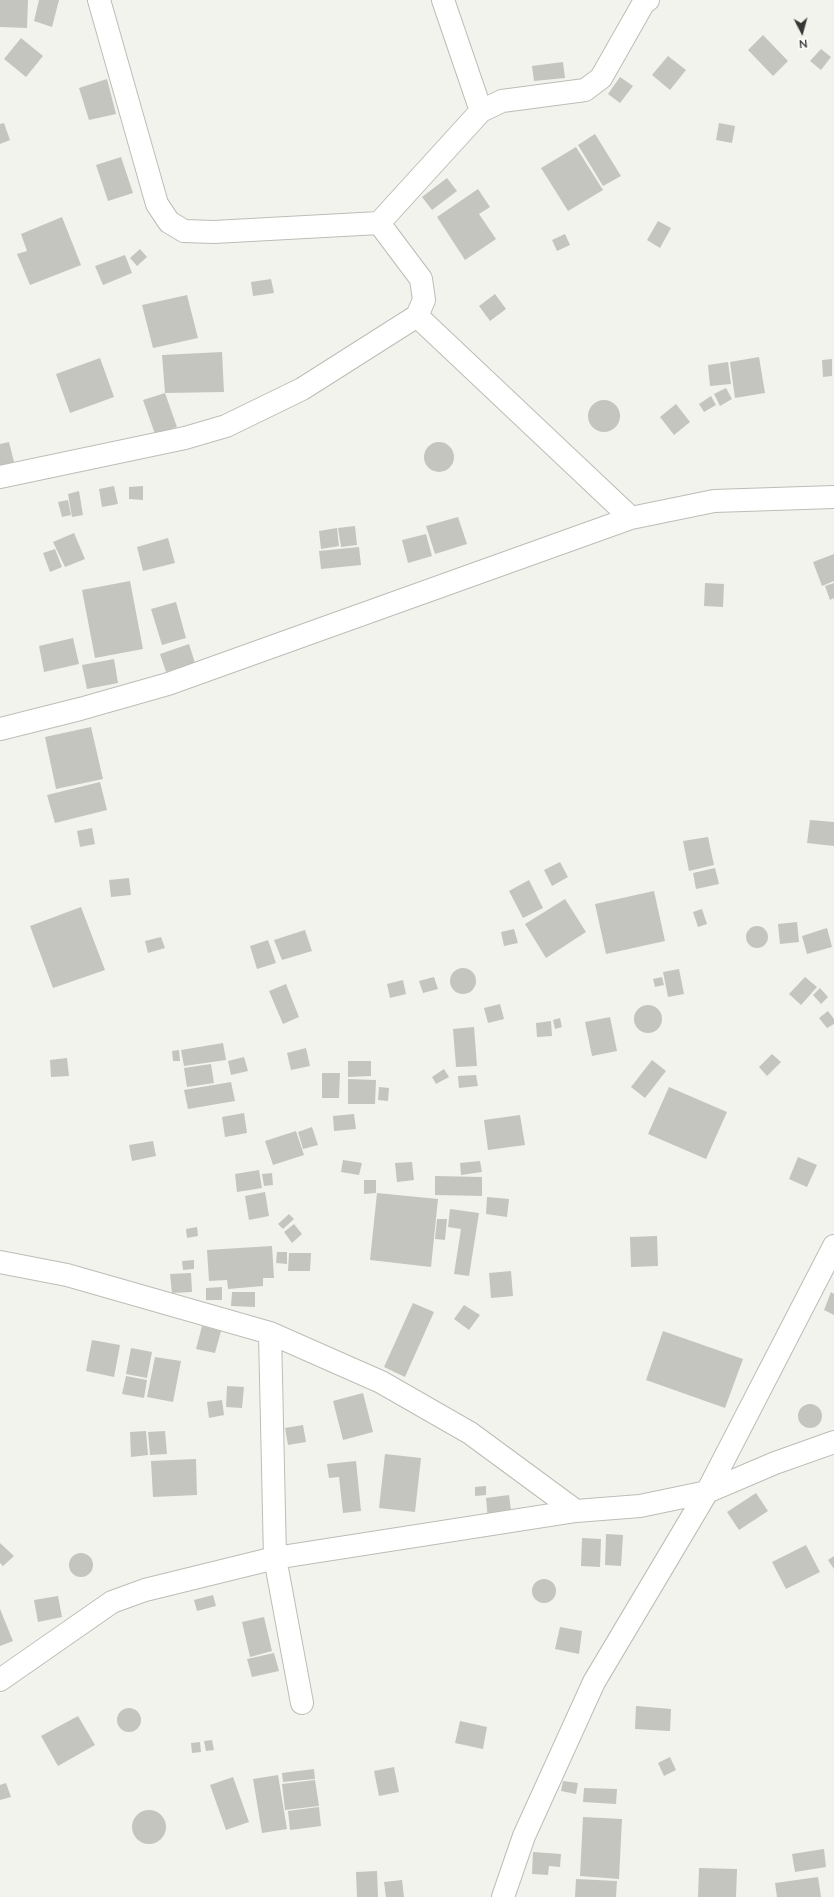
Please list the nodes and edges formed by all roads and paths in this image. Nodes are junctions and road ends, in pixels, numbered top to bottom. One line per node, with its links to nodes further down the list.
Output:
1 (99, 0): 5 (street)
2 (443, 0): 4 (street)
3 (648, 0): 4 (street)
4 (481, 111): 5 (street)
5 (379, 223): 6 (street)
6 (417, 316): 7 (street); 9 (street)
7 (0, 477)
8 (834, 497): 9 (street)
9 (631, 518): 10 (street)
10 (0, 730)
11 (834, 1246): 15 (street)
12 (0, 1262): 13 (street)
13 (270, 1333): 16 (street); 17 (street)
14 (834, 1442): 15 (street)
15 (707, 1492): 16 (street); 20 (street)
16 (576, 1511): 17 (street)
17 (275, 1558): 18 (street); 19 (street)
18 (0, 1680)
19 (302, 1703)
20 (503, 1897)

